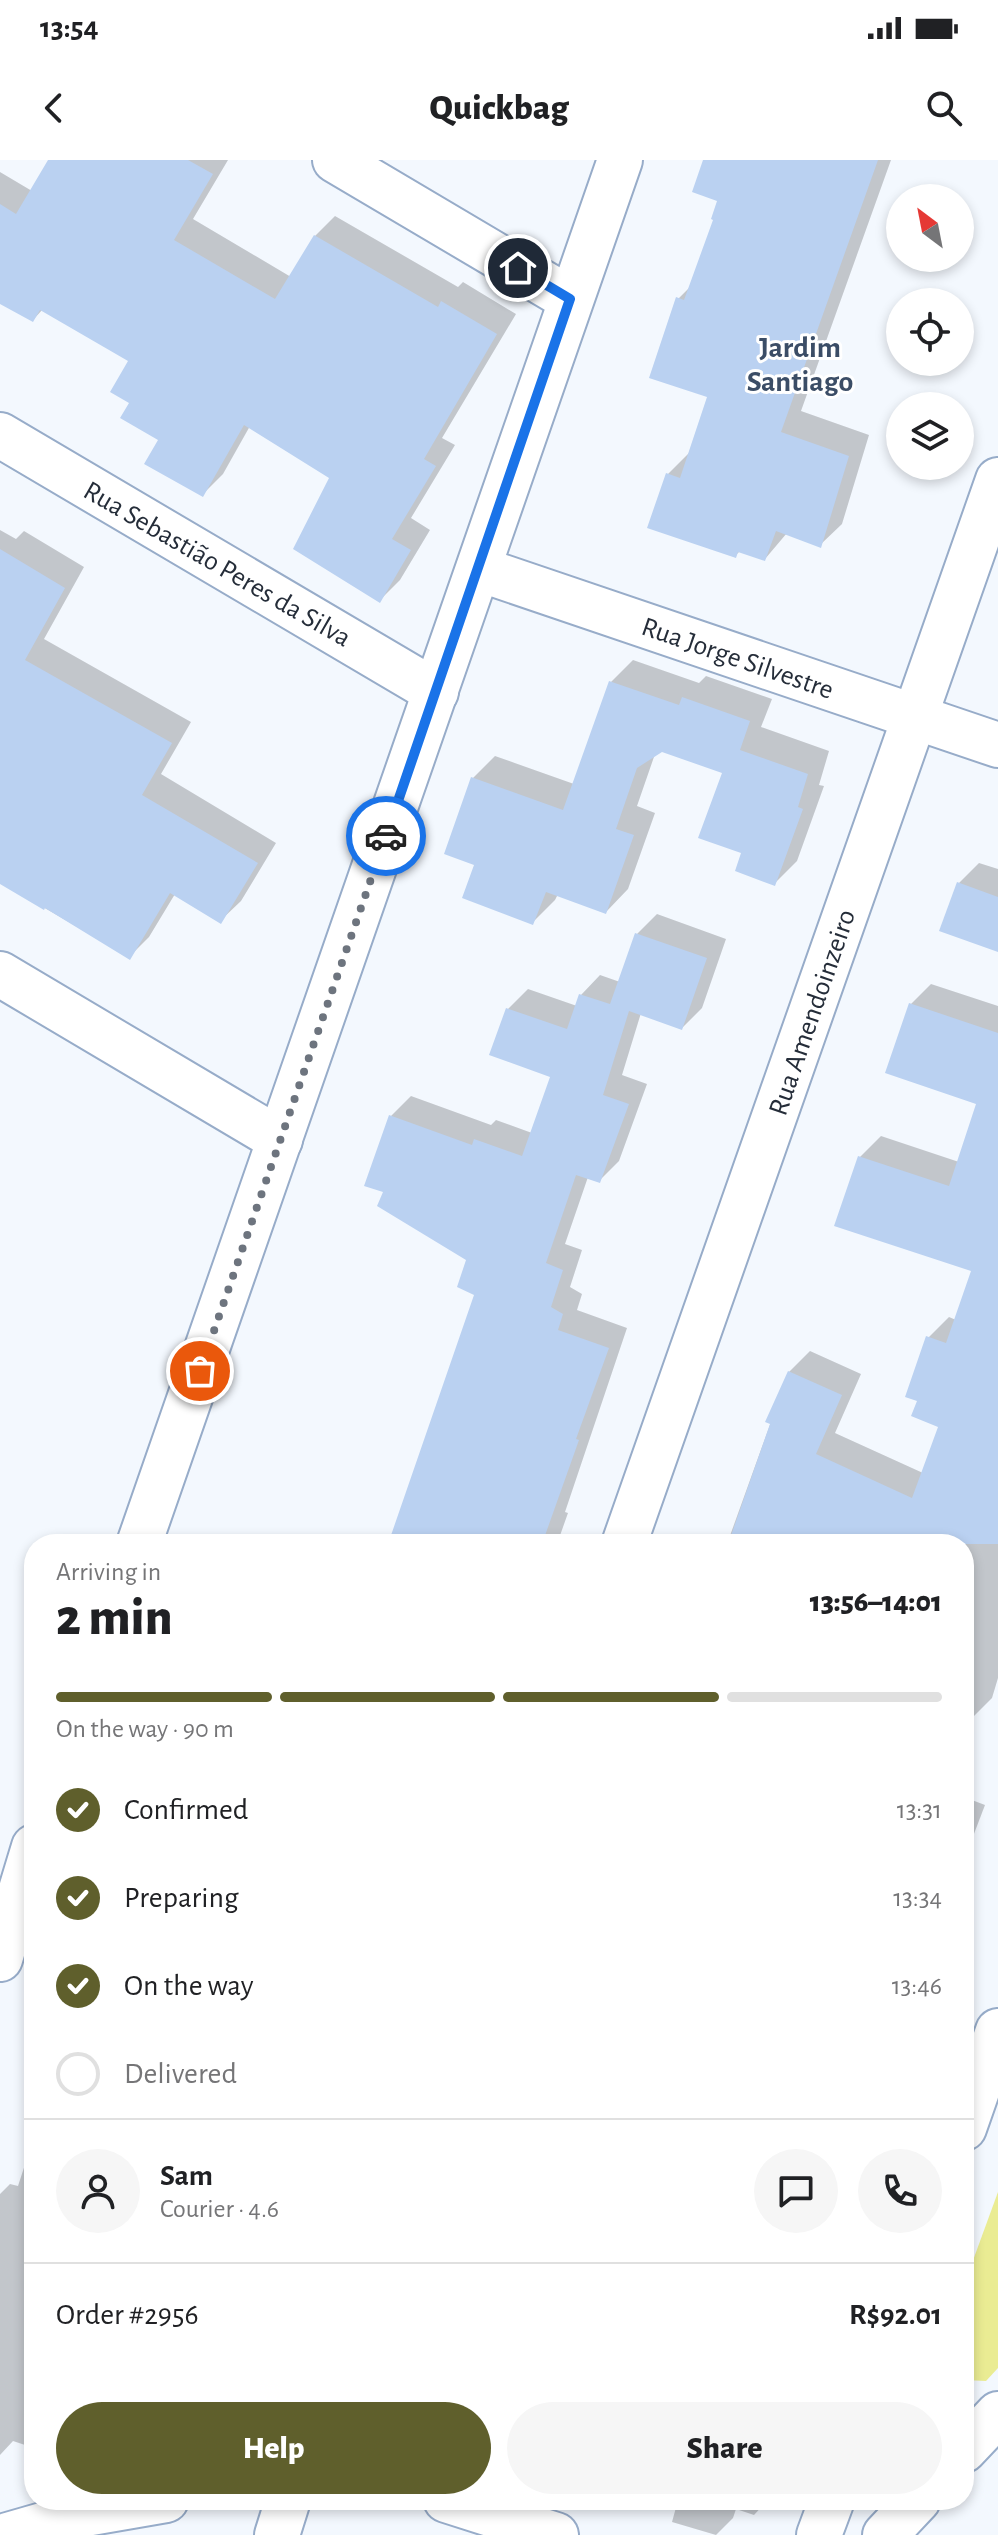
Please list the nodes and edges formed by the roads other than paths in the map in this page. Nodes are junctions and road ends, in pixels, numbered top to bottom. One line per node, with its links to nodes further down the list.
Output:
1 (335, 160): 3 (street)
2 (620, 160): 3 (street)
3 (570, 299): 6 (street)
4 (0, 435): 7 (street, Rua Sebastião Peres da Silva)
5 (998, 480): 8 (street, Rua Amendoinzeiro)
6 (479, 569): 7 (street); 8 (street, Rua Jorge Silvestre)
7 (436, 692): 11 (street)
8 (915, 717): 9 (street, Rua Jorge Silvestre); 13 (street, Rua Amendoinzeiro)
9 (998, 745)
10 (0, 974): 11 (street)
11 (280, 1140): 12 (street)
12 (142, 1534)
13 (628, 1534)
14 (21, 1850): 15 (street)
15 (0, 1959)
16 (998, 2031): 17 (street)
17 (974, 2099)
18 (998, 2414): 19 (street)
19 (974, 2439)
20 (108, 2510): 25 (street)
21 (285, 2510): 26 (street)
22 (477, 2510): 27 (street)
23 (828, 2510): 28 (street)
24 (909, 2510): 29 (street)
25 (8, 2535)
26 (277, 2535)
27 (556, 2535)
28 (819, 2535)
29 (885, 2535)

